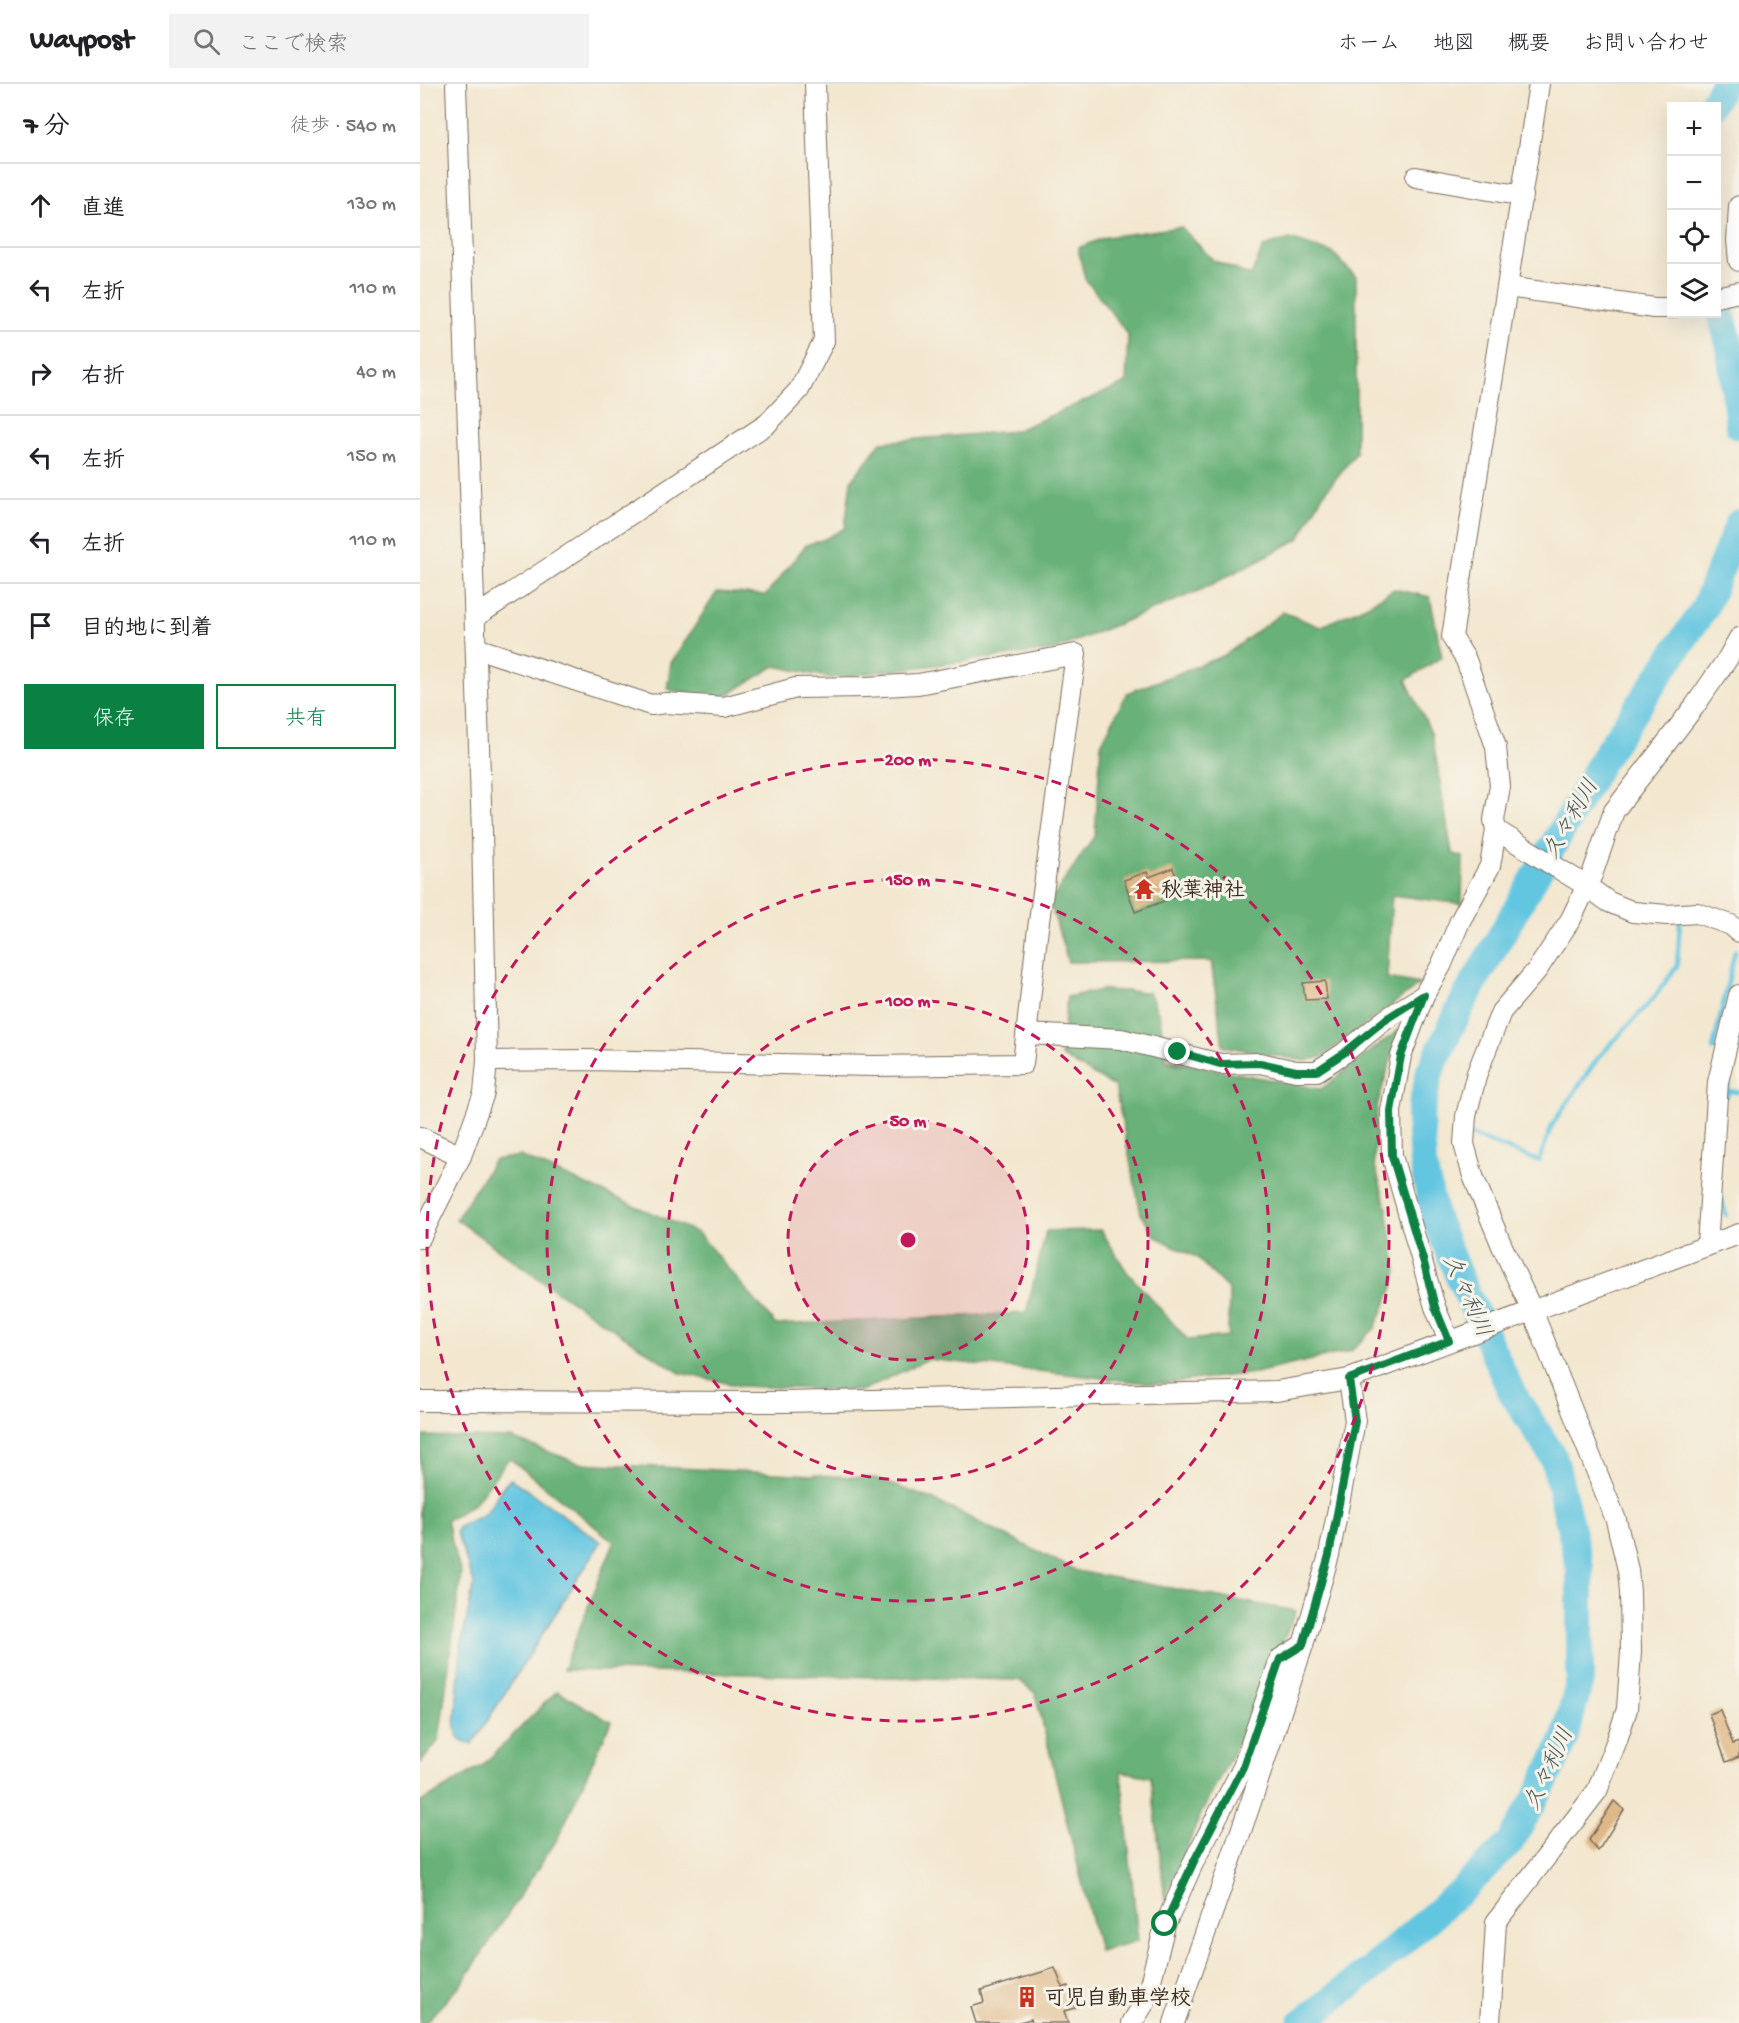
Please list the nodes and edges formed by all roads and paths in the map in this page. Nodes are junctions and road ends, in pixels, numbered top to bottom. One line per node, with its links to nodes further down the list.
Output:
1 (456, 84): 12 (street)
2 (815, 84): 12 (street)
3 (1539, 84): 5 (street)
4 (1416, 177): 5 (street)
5 (1523, 195): 8 (street)
6 (1739, 206): 7 (street)
7 (1739, 261)
8 (1508, 287): 11 (street); 15 (street)
9 (1738, 291): 10 (street)
10 (1721, 296)
11 (1667, 308)
12 (475, 617): 14 (street)
13 (1739, 639): 16 (street)
14 (476, 648): 20 (street); 21 (street)
15 (1496, 830): 16 (street); 18 (street)
16 (1586, 885): 17 (street); 27 (street)
17 (1739, 932)
18 (1424, 995): 20 (street); 28 (street)
19 (1739, 995): 26 (street)
20 (1027, 1034): 21 (street)
21 (487, 1061): 23 (street)
22 (420, 1137): 23 (street)
23 (461, 1155): 25 (street)
24 (1739, 1234): 26 (street)
25 (420, 1238)
26 (1707, 1246): 27 (street)
27 (1532, 1310): 28 (street); 34 (street)
28 (1449, 1341): 29 (street)
29 (1349, 1379): 30 (street); 31 (street)
30 (420, 1401)
31 (1303, 1645): 32 (street); 33 (street)
32 (1132, 2023)
33 (1174, 2023)
34 (1490, 2023)

